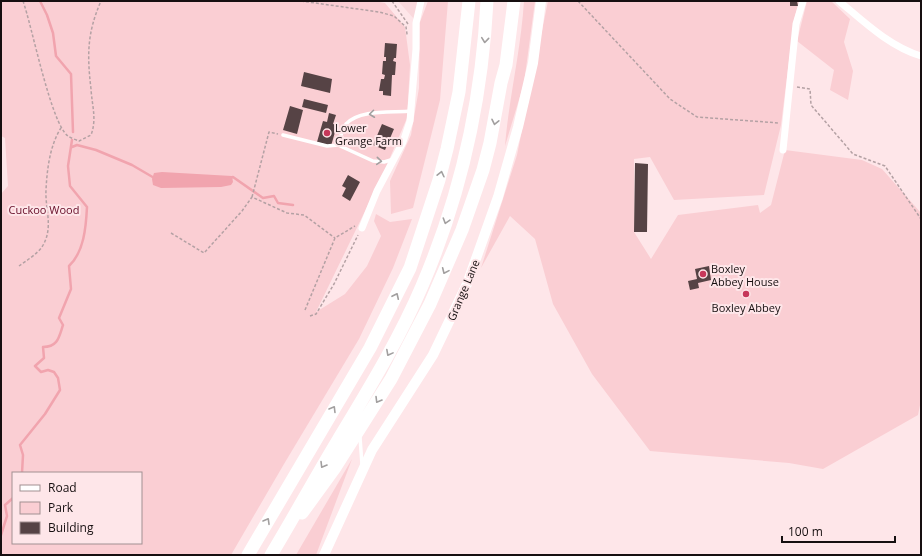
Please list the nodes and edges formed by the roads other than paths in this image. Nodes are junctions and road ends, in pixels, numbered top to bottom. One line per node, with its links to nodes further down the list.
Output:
1 (421, 1): 11 (street)
2 (487, 1): 19 (highway, one-way to 19)
3 (506, 1): 10 (highway)
4 (514, 1): 10 (highway)
5 (541, 1): 18 (street, Grange Lane)
6 (803, 1): 14 (street)
7 (839, 1): 9 (street)
8 (468, 4): 20 (highway, one-way to 8)
9 (921, 56)
10 (501, 83): 17 (highway, one-way to 17)
11 (411, 111): 13 (lane, one-way to 13); 15 (street)
12 (283, 135): 13 (lane)
13 (338, 145): 15 (lane, one-way to 15)
14 (783, 150)
15 (395, 159): 16 (street)
16 (363, 225)
17 (359, 431): 18 (lane); 19 (highway)
18 (363, 470): 22 (street, Grange Lane)
19 (282, 537): 21 (highway)
20 (248, 555)
21 (271, 555)
22 (324, 555)

